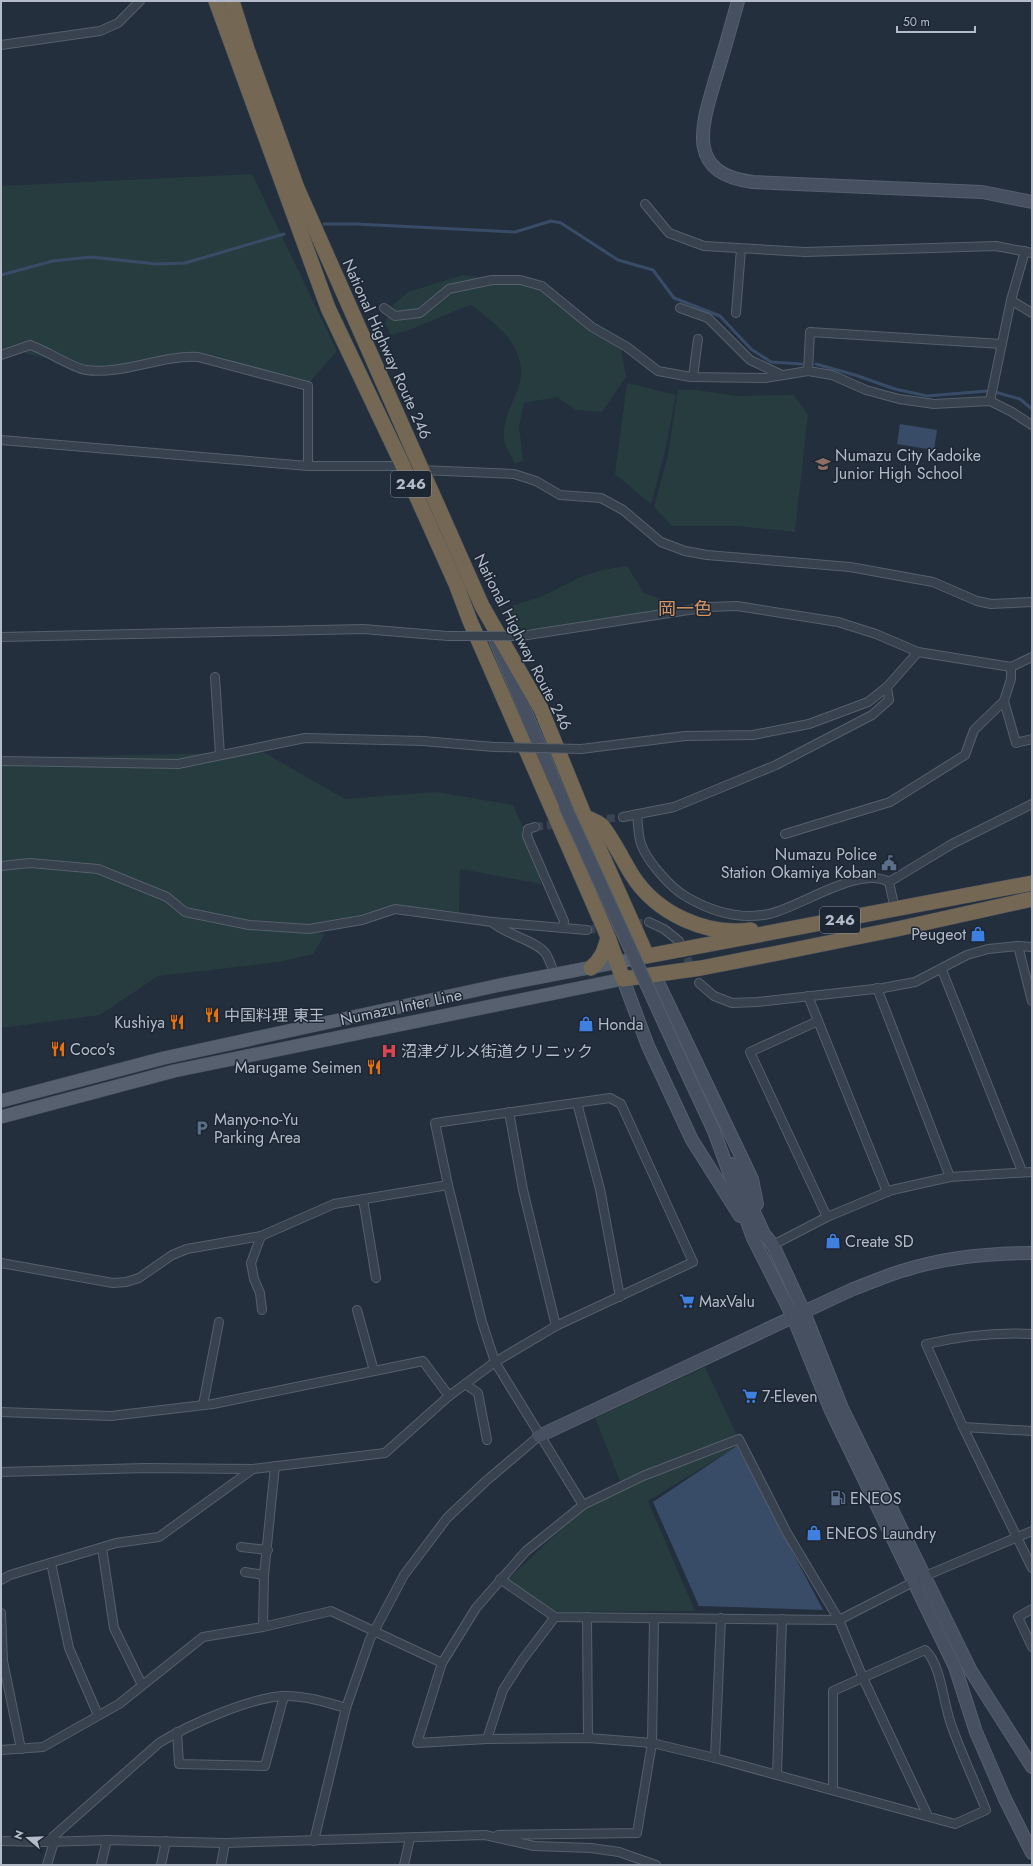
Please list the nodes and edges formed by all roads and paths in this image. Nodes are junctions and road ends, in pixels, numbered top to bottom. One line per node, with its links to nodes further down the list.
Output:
1 (140, 1): 5 (street)
2 (216, 1): 25 (highway, National Highway Route 246 / 246)
3 (232, 1): 26 (highway, National Highway Route 246 / 246)
4 (738, 1): 6 (street)
5 (1, 45)
6 (1032, 202)
7 (645, 204): 8 (street)
8 (741, 249): 9 (street); 13 (street)
9 (1028, 252): 10 (street)
10 (1011, 300): 14 (street); 16 (street)
11 (384, 308): 20 (street)
12 (680, 308): 19 (street)
13 (736, 313)
14 (1032, 313)
15 (698, 339): 20 (street)
16 (1002, 344): 18 (street); 21 (street)
17 (1, 355): 24 (street)
18 (808, 371): 19 (street); 21 (street)
19 (780, 374): 20 (street)
20 (693, 377)
21 (990, 401): 22 (street)
22 (1032, 425)
23 (1, 440): 24 (street)
24 (308, 466): 25 (street)
25 (403, 466): 26 (street); 29 (highway, National Highway Route 246 / 246)
26 (421, 470): 27 (street); 28 (highway, National Highway Route 246 / 246)
27 (1032, 602)
28 (482, 606): 40 (street); 43 (highway, National Highway Route 246 / 246)
29 (470, 621): 40 (street); 57 (highway, National Highway Route 246 / 246)
30 (1, 637): 31 (street, bridge)
31 (918, 652): 33 (street); 35 (street)
32 (1032, 657): 33 (street)
33 (1011, 667): 36 (street)
34 (215, 677): 38 (street)
35 (888, 687): 38 (street, bridge); 42 (street)
36 (1004, 700): 37 (street); 46 (street)
37 (1032, 739)
38 (220, 755): 39 (street)
39 (1, 761)
40 (552, 776): 84 (street, bridge)
41 (1032, 804): 48 (street)
42 (637, 814): 44 (street); 48 (street)
43 (585, 817): 52 (highway, 246); 62 (highway, National Highway Route 246 / 246)
44 (623, 817)
45 (535, 827): 55 (street)
46 (786, 834)
47 (1, 866): 53 (street)
48 (889, 882): 51 (street)
49 (1032, 883): 51 (highway, 246)
50 (1032, 899): 62 (highway, 246)
51 (895, 910): 52 (highway, 246)
52 (855, 917): 62 (highway, 246)
53 (492, 922): 55 (street); 65 (street)
54 (649, 922): 58 (street)
55 (563, 928): 56 (street)
56 (587, 930)
57 (608, 937): 61 (highway, National Highway Route 246 / 246); 63 (highway)
58 (679, 941)
59 (1018, 946): 60 (street); 64 (street); 70 (street)
60 (1032, 947)
61 (617, 964): 62 (main road, Numazu Inter Line); 63 (main road, Numazu Inter Line); 66 (highway, 246)
62 (650, 965): 66 (highway, 246); 84 (street)
63 (591, 968): 65 (main road, Numazu Inter Line)
64 (942, 970): 68 (street); 76 (street)
65 (555, 975): 72 (main road, Numazu Inter Line)
66 (623, 979): 75 (main road, Numazu Inter Line); 84 (street)
67 (699, 983): 69 (street)
68 (877, 988): 69 (street); 78 (street)
69 (808, 996): 71 (street)
70 (1032, 1001)
71 (818, 1021): 80 (street); 82 (street)
72 (1, 1101)
73 (577, 1103): 74 (street); 89 (street); 89 (street)
74 (509, 1112): 79 (street); 94 (street)
75 (1, 1117)
76 (1022, 1171): 77 (street); 78 (street)
77 (1032, 1172)
78 (950, 1177): 80 (street)
79 (448, 1185): 81 (street); 96 (street)
80 (887, 1192): 82 (street)
81 (363, 1200): 83 (street); 88 (street)
82 (827, 1217): 85 (street)
83 (261, 1236): 87 (street); 90 (street)
84 (759, 1236): 85 (street); 92 (street)
85 (773, 1245): 92 (street)
86 (1032, 1253): 92 (street)
87 (1, 1263)
88 (376, 1278)
89 (620, 1297): 94 (street)
90 (262, 1310)
91 (357, 1310): 97 (street)
92 (799, 1315): 104 (street); 120 (street)
93 (219, 1322): 100 (street)
94 (556, 1326): 96 (street)
95 (1032, 1334): 102 (street)
96 (495, 1362): 98 (street); 104 (street)
97 (374, 1371): 99 (street); 100 (street)
98 (465, 1384): 99 (street); 105 (street)
99 (449, 1396): 106 (street)
100 (203, 1405): 101 (street)
101 (1, 1412)
102 (963, 1427): 103 (street); 111 (street)
103 (1032, 1431)
104 (539, 1436): 109 (street); 131 (street)
105 (487, 1440)
106 (275, 1466): 107 (street); 114 (street)
107 (253, 1469): 108 (street); 113 (street)
108 (1, 1472)
109 (582, 1505): 119 (street); 129 (street)
110 (1032, 1530): 111 (street)
111 (1016, 1536): 116 (street); 120 (street)
112 (241, 1547): 114 (street)
113 (102, 1548): 115 (street); 135 (street)
114 (268, 1550): 118 (street)
115 (51, 1563): 121 (street); 138 (street)
116 (1032, 1568)
117 (245, 1572): 118 (street)
118 (264, 1575): 130 (street)
119 (500, 1579): 124 (street); 133 (street)
120 (919, 1579): 129 (street); 146 (street); 158 (street)
121 (1, 1580)
122 (1032, 1608): 132 (street)
123 (1, 1613): 143 (street)
124 (555, 1617): 125 (street); 140 (street)
125 (587, 1617): 126 (street); 141 (street)
126 (654, 1618): 127 (street); 142 (street)
127 (721, 1618): 128 (street); 145 (street)
128 (782, 1619): 129 (street); 147 (street)
129 (839, 1620): 134 (street)
130 (263, 1627): 131 (street); 135 (street)
131 (374, 1631): 133 (street); 137 (street)
132 (1032, 1648)
133 (442, 1663): 140 (street)
134 (863, 1678): 148 (street); 149 (street); 149 (street)
135 (142, 1685): 138 (street)
136 (284, 1696): 137 (street); 139 (street); 139 (street)
137 (346, 1708): 154 (street)
138 (98, 1715): 143 (street)
139 (177, 1732): 155 (street)
140 (487, 1738): 141 (street)
141 (588, 1738): 142 (street)
142 (652, 1743): 145 (street); 150 (street)
143 (22, 1749): 144 (street)
144 (1, 1750)
145 (715, 1758): 147 (street)
146 (1032, 1767)
147 (777, 1775): 148 (street)
148 (833, 1790): 149 (street)
149 (928, 1816)
150 (484, 1835): 151 (street); 164 (street)
151 (410, 1838): 154 (street); 163 (street)
152 (107, 1840): 155 (street); 156 (street); 160 (street)
153 (1, 1841): 155 (street)
154 (314, 1841): 157 (street)
155 (51, 1842): 159 (street)
156 (166, 1842): 157 (street); 161 (street)
157 (225, 1843): 162 (street)
158 (1032, 1853)
159 (47, 1865)
160 (101, 1865)
161 (161, 1865)
162 (221, 1865)
163 (404, 1865)
164 (656, 1865)

